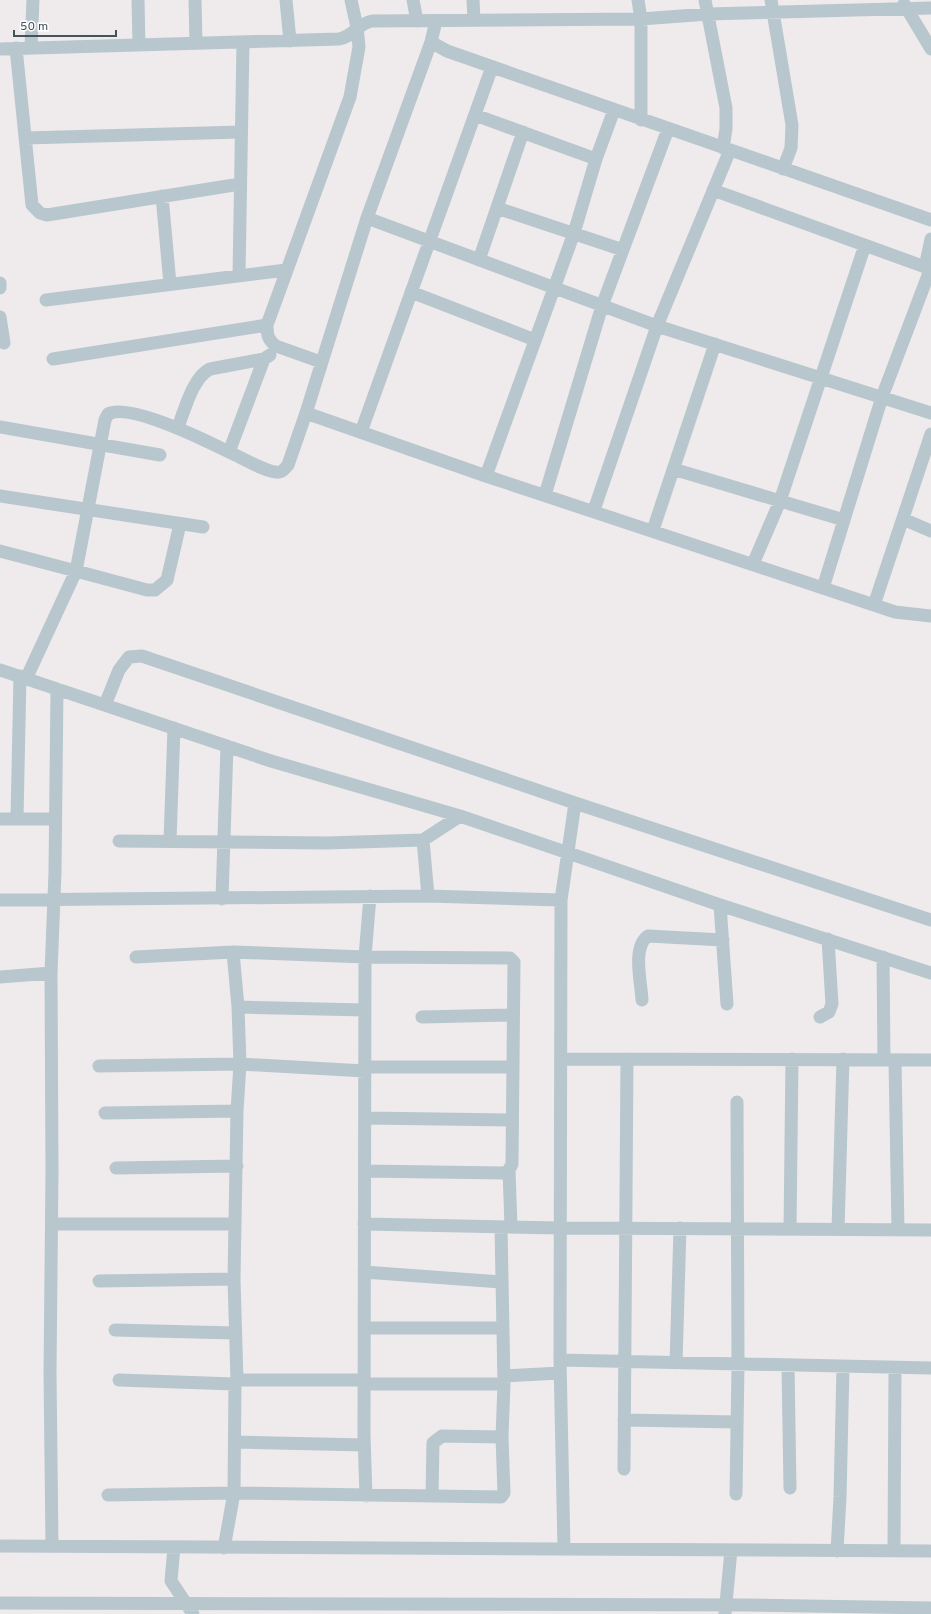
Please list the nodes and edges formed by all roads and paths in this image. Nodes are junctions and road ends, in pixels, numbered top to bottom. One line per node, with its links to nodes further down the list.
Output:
1 (33, 0): 25 (street)
2 (138, 0): 23 (street)
3 (195, 0): 22 (street)
4 (286, 0): 19 (street)
5 (351, 0): 18 (street)
6 (413, 0): 16 (street)
7 (472, 0): 15 (street)
8 (638, 0): 14 (street)
9 (705, 0): 13 (street)
10 (904, 4): 11 (street); 12 (street); 27 (street)
11 (772, 6): 13 (street); 38 (street)
12 (931, 8)
13 (708, 14): 14 (street); 36 (street)
14 (641, 19): 15 (street); 31 (street)
15 (474, 20): 17 (street)
16 (417, 21): 17 (street); 18 (street)
17 (436, 21): 21 (street)
18 (357, 27): 19 (street); 52 (street)
19 (290, 41): 20 (street)
20 (243, 42): 22 (street); 33 (street)
21 (431, 42): 28 (street); 43 (street)
22 (196, 43): 23 (street)
23 (139, 45): 25 (street)
24 (16, 48): 25 (street); 26 (street); 35 (street)
25 (31, 48)
26 (0, 49)
27 (931, 49)
28 (492, 67): 29 (street); 30 (street)
29 (614, 110): 31 (street); 37 (street)
30 (475, 115): 34 (street); 47 (street)
31 (641, 120): 32 (street)
32 (668, 129): 36 (street); 49 (street)
33 (241, 132): 35 (street); 39 (street)
34 (523, 132): 37 (street); 42 (street)
35 (25, 138): 41 (street)
36 (727, 149): 38 (street); 40 (street)
37 (596, 159): 45 (street)
38 (783, 169): 44 (street)
39 (240, 184): 41 (street); 53 (street)
40 (713, 190): 48 (street); 63 (street)
41 (162, 196): 55 (street)
42 (497, 208): 45 (street); 50 (street)
43 (367, 218): 47 (street); 70 (street)
44 (931, 220)
45 (574, 233): 49 (street); 57 (street)
46 (931, 239): 51 (street)
47 (430, 242): 50 (street); 58 (street)
48 (865, 245): 51 (street); 71 (street)
49 (623, 250): 60 (street)
50 (479, 260): 57 (street)
51 (929, 269): 72 (street)
52 (286, 270): 53 (street); 62 (street)
53 (239, 276): 55 (street)
54 (0, 283): 56 (street)
55 (170, 284): 59 (street)
56 (0, 288)
57 (553, 288): 60 (street); 64 (street)
58 (412, 292): 64 (street); 77 (street)
59 (46, 300)
60 (602, 306): 63 (street); 84 (street)
61 (0, 318): 65 (street)
62 (267, 325): 67 (street); 68 (street)
63 (657, 326): 66 (street); 88 (street)
64 (535, 340): 83 (street)
65 (4, 343)
66 (714, 344): 71 (street); 82 (street)
67 (276, 346): 69 (street); 70 (street)
68 (53, 359)
69 (264, 359): 76 (street); 80 (street)
70 (321, 362): 73 (street)
71 (821, 378): 72 (street); 86 (street)
72 (882, 397): 74 (street); 90 (street)
73 (306, 412): 77 (street); 80 (street)
74 (931, 413)
75 (0, 427): 79 (street)
76 (178, 427): 79 (street); 80 (street)
77 (361, 432): 83 (street)
78 (931, 434): 89 (street)
79 (102, 445): 81 (street); 87 (street)
80 (229, 452)
81 (160, 455)
82 (673, 469): 86 (street); 93 (street)
83 (486, 476): 84 (street)
84 (545, 495): 88 (street)
85 (0, 496): 87 (street)
86 (780, 501): 90 (street); 96 (street)
87 (89, 510): 91 (street); 97 (street)
88 (594, 510): 93 (street)
89 (902, 519): 94 (street); 99 (street)
90 (844, 520): 98 (street)
91 (180, 524): 92 (street); 97 (street)
92 (203, 527)
93 (653, 530): 96 (street)
94 (931, 531)
95 (0, 551): 97 (street)
96 (753, 564): 98 (street)
97 (76, 571): 102 (street)
98 (823, 588): 99 (street)
99 (874, 605): 100 (street)
100 (931, 616)
101 (0, 670): 102 (street)
102 (23, 677): 103 (street); 109 (street)
103 (57, 689): 104 (street); 111 (street)
104 (105, 705): 105 (street); 107 (street)
105 (174, 728): 106 (street); 114 (street)
106 (227, 746): 108 (street); 115 (street)
107 (575, 803): 116 (street); 124 (street)
108 (460, 816): 112 (street); 116 (street)
109 (17, 818): 110 (street); 111 (street)
110 (0, 819)
111 (55, 819): 121 (street)
112 (423, 840): 115 (street); 118 (street)
113 (119, 841): 114 (street)
114 (170, 841): 115 (street)
115 (224, 842): 119 (street)
116 (568, 851): 122 (street); 123 (street)
117 (370, 896): 118 (street); 119 (street); 129 (street)
118 (428, 896): 122 (street)
119 (222, 899): 121 (street)
120 (0, 900): 121 (street)
121 (54, 900): 131 (street)
122 (561, 900): 141 (street)
123 (720, 905): 125 (street); 126 (street)
124 (931, 920)
125 (828, 939): 130 (street); 140 (street)
126 (723, 940): 134 (street); 135 (street)
127 (233, 952): 128 (street); 129 (street); 136 (street)
128 (136, 957)
129 (365, 957): 137 (street); 138 (street)
130 (883, 957): 132 (street); 145 (street)
131 (51, 973): 133 (street); 160 (street)
132 (931, 973)
133 (0, 977)
134 (642, 1000)
135 (727, 1004)
136 (238, 1007): 137 (street); 147 (street)
137 (365, 1010): 150 (street)
138 (512, 1015): 139 (street); 149 (street)
139 (422, 1016)
140 (820, 1017)
141 (561, 1059): 142 (street); 164 (street)
142 (627, 1059): 143 (street); 165 (street)
143 (792, 1059): 144 (street); 168 (street)
144 (843, 1059): 145 (street); 169 (street)
145 (890, 1060): 146 (street); 170 (street)
146 (931, 1060)
147 (240, 1064): 148 (street); 150 (street); 152 (street)
148 (99, 1066)
149 (512, 1067): 150 (street); 155 (street)
150 (365, 1069): 154 (street)
151 (737, 1102): 167 (street)
152 (237, 1111): 153 (street); 156 (street)
153 (105, 1113)
154 (365, 1118): 155 (street); 159 (street)
155 (511, 1120): 158 (street)
156 (237, 1166): 157 (street); 161 (street)
157 (116, 1168)
158 (509, 1170): 159 (street); 163 (street)
159 (365, 1171): 162 (street)
160 (52, 1224): 161 (street); 205 (street)
161 (236, 1224): 173 (street)
162 (364, 1224): 163 (street); 172 (street)
163 (506, 1227): 164 (street); 175 (street)
164 (560, 1228): 165 (street); 184 (street)
165 (625, 1228): 166 (street); 180 (street)
166 (680, 1228): 167 (street); 181 (street)
167 (737, 1229): 168 (street); 182 (street)
168 (790, 1229): 169 (street)
169 (838, 1229): 170 (street)
170 (898, 1230): 171 (street)
171 (931, 1230)
172 (364, 1272): 175 (street); 176 (street)
173 (234, 1279): 174 (street); 179 (street)
174 (99, 1281)
175 (502, 1282): 177 (street)
176 (364, 1328): 177 (street); 191 (street)
177 (502, 1328): 189 (street)
178 (115, 1330): 179 (street)
179 (235, 1333): 190 (street)
180 (625, 1362): 181 (street); 184 (street); 192 (street)
181 (676, 1363): 182 (street)
182 (738, 1365): 183 (street); 193 (street)
183 (788, 1366): 185 (street); 198 (street)
184 (560, 1367): 189 (street); 208 (street)
185 (843, 1367): 186 (street); 210 (street)
186 (895, 1368): 187 (street); 211 (street)
187 (931, 1368)
188 (119, 1380): 190 (street)
189 (504, 1380): 191 (street); 194 (street)
190 (236, 1382): 191 (street); 195 (street)
191 (364, 1382): 196 (street)
192 (624, 1420): 193 (street); 197 (street)
193 (737, 1422): 200 (street)
194 (502, 1437): 203 (street); 203 (street)
195 (235, 1442): 196 (street); 199 (street)
196 (364, 1445): 202 (street)
197 (624, 1469)
198 (790, 1488)
199 (234, 1493): 201 (street); 202 (street); 207 (street)
200 (736, 1494)
201 (108, 1495)
202 (366, 1496): 203 (street)
203 (432, 1496)
204 (0, 1546): 205 (street)
205 (52, 1546): 206 (street)
206 (174, 1547): 207 (street); 214 (street)
207 (224, 1548): 208 (street)
208 (564, 1549): 209 (street)
209 (731, 1550): 210 (street); 218 (street)
210 (837, 1551): 211 (street)
211 (894, 1551): 212 (street)
212 (931, 1551)
213 (0, 1603): 214 (street)
214 (185, 1603): 216 (street); 219 (street)
215 (931, 1608): 218 (street)
216 (457, 1609): 217 (street)
217 (610, 1609): 218 (street)
218 (724, 1609)
219 (193, 1614)

